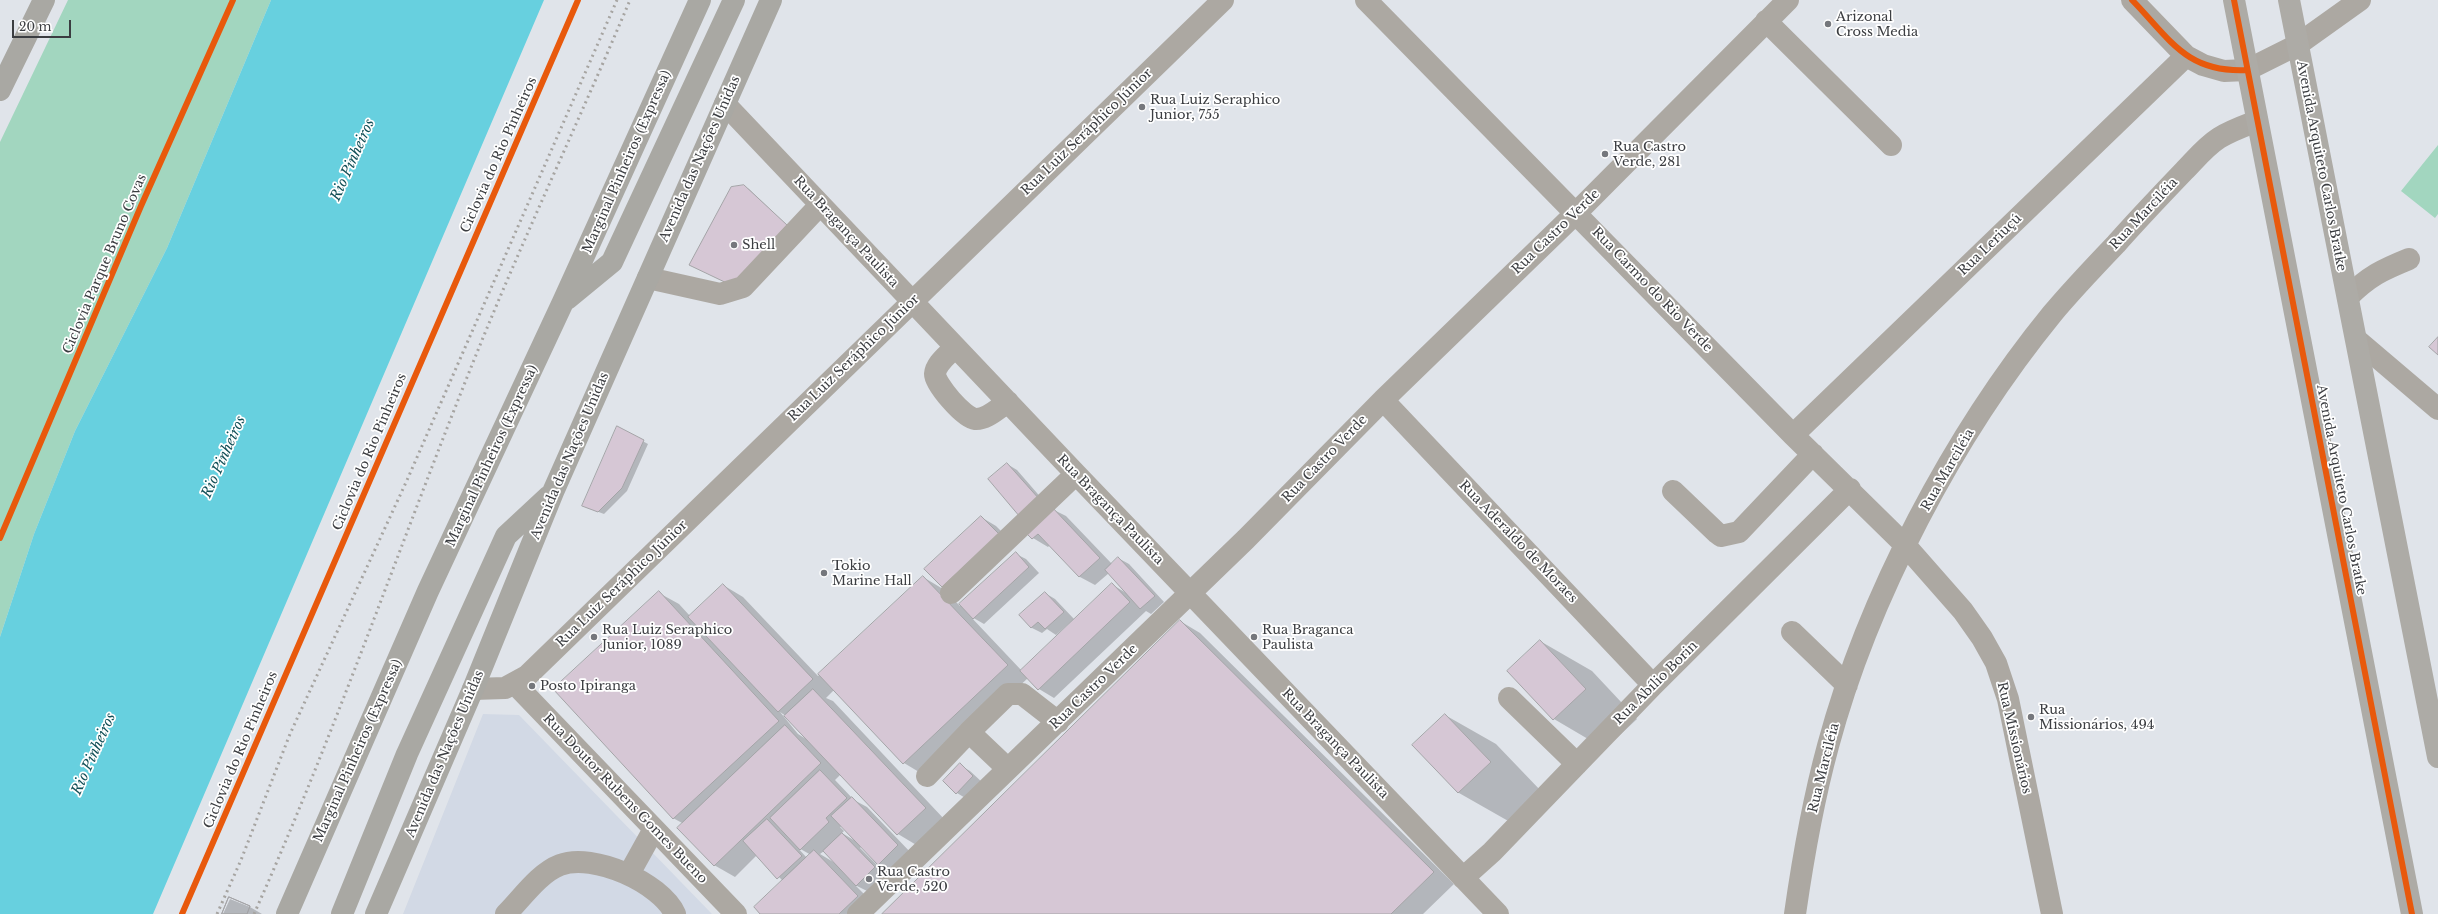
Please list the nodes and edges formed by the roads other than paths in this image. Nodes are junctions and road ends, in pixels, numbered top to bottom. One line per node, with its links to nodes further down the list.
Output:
1 (40, 0): 14 (highway)
2 (44, 0): 14 (highway)
3 (700, 0): 27 (highway, Marginal Pinheiros (Expressa))
4 (734, 0): 27 (highway)
5 (771, 0): 19 (highway, Avenida das Nações Unidas)
6 (1223, 0): 28 (street, Rua Luiz Seráphico Júnior)
7 (1366, 0): 23 (street, Rua Carmo do Rio Verde)
8 (1788, 0): 13 (street, Rua Castro Verde)
9 (2132, 0): 16 (street)
10 (2234, 0): 17 (main road, Avenida Arquiteto Carlos Bratke)
11 (2289, 0): 15 (main road, Avenida Arquiteto Carlos Bratke)
12 (2360, 0): 15 (street)
13 (1766, 21): 21 (street); 23 (street, Rua Castro Verde)
14 (28, 35): 18 (highway)
15 (2297, 45): 17 (street); 26 (main road, Avenida Arquiteto Carlos Bratke)
16 (2186, 56): 17 (street); 34 (street, Rua Leriuçú)
17 (2246, 70): 20 (main road, Avenida Arquiteto Carlos Bratke)
18 (0, 90)
19 (725, 104): 22 (street, Rua Bragança Paulista); 25 (highway, Avenida das Nações Unidas)
20 (2257, 121): 40 (street, Rua Marciléia); 68 (main road, Avenida Arquiteto Carlos Bratke)
21 (1890, 145)
22 (820, 205): 25 (street); 28 (street, Rua Bragança Paulista)
23 (1577, 212): 31 (street, Rua Castro Verde); 34 (street, Rua Carmo do Rio Verde)
24 (2409, 259): 26 (street)
25 (648, 278): 39 (highway, Avenida das Nações Unidas)
26 (2348, 297): 29 (main road, Avenida Arquiteto Carlos Bratke)
27 (564, 302): 58 (highway, Marginal Pinheiros (Expressa))
28 (912, 302): 30 (street, Rua Bragança Paulista); 44 (street, Rua Luiz Seráphico Júnior)
29 (2357, 340): 33 (street); 51 (main road, Avenida Arquiteto Carlos Bratke)
30 (955, 347): 32 (street, Rua Bragança Paulista); 32 (street)
31 (1383, 400): 42 (street, Rua Castro Verde); 45 (street, Rua Aderaldo de Moraes)
32 (1008, 402): 36 (street, Rua Bragança Paulista)
33 (2438, 409)
34 (1793, 435): 35 (street, Rua Carmo do Rio Verde)
35 (1813, 454): 37 (street, Rua Carmo do Rio Verde); 38 (street)
36 (1076, 474): 41 (street); 42 (street, Rua Bragança Paulista)
37 (1850, 489): 40 (street, Rua Carmo do Rio Verde); 45 (street, Rua Abílio Borin)
38 (1673, 491)
39 (553, 492): 47 (highway, Avenida das Nações Unidas); 59 (highway)
40 (1905, 545): 46 (street, Rua Marciléia); 67 (street, Rua Missionários)
41 (951, 593)
42 (1190, 594): 49 (street, Rua Castro Verde); 57 (street, Rua Bragança Paulista)
43 (1792, 632): 46 (street)
44 (515, 684): 47 (street, Rua Luiz Seráphico Júnior); 55 (street, Rua Doutor Rubens Gomes Bueno)
45 (1653, 684): 52 (street, Rua Abílio Borin)
46 (1847, 685): 66 (street, Rua Marciléia)
47 (473, 690): 60 (highway, Avenida das Nações Unidas)
48 (1509, 698): 52 (street)
49 (1058, 722): 50 (street); 53 (street, Rua Castro Verde)
50 (969, 732): 53 (street); 54 (street)
51 (2438, 752)
52 (1577, 764): 57 (street, Rua Abílio Borin)
53 (1008, 769): 64 (street, Rua Castro Verde)
54 (928, 776)
55 (654, 829): 56 (street); 63 (street, Rua Doutor Rubens Gomes Bueno)
56 (629, 874): 61 (street); 62 (street)
57 (1464, 878): 65 (street, Rua Bragança Paulista)
58 (287, 914)
59 (342, 914)
60 (376, 914)
61 (506, 914)
62 (674, 914)
63 (736, 914)
64 (858, 914)
65 (1498, 914)
66 (1795, 914)
67 (2052, 914)
68 (2412, 914)

